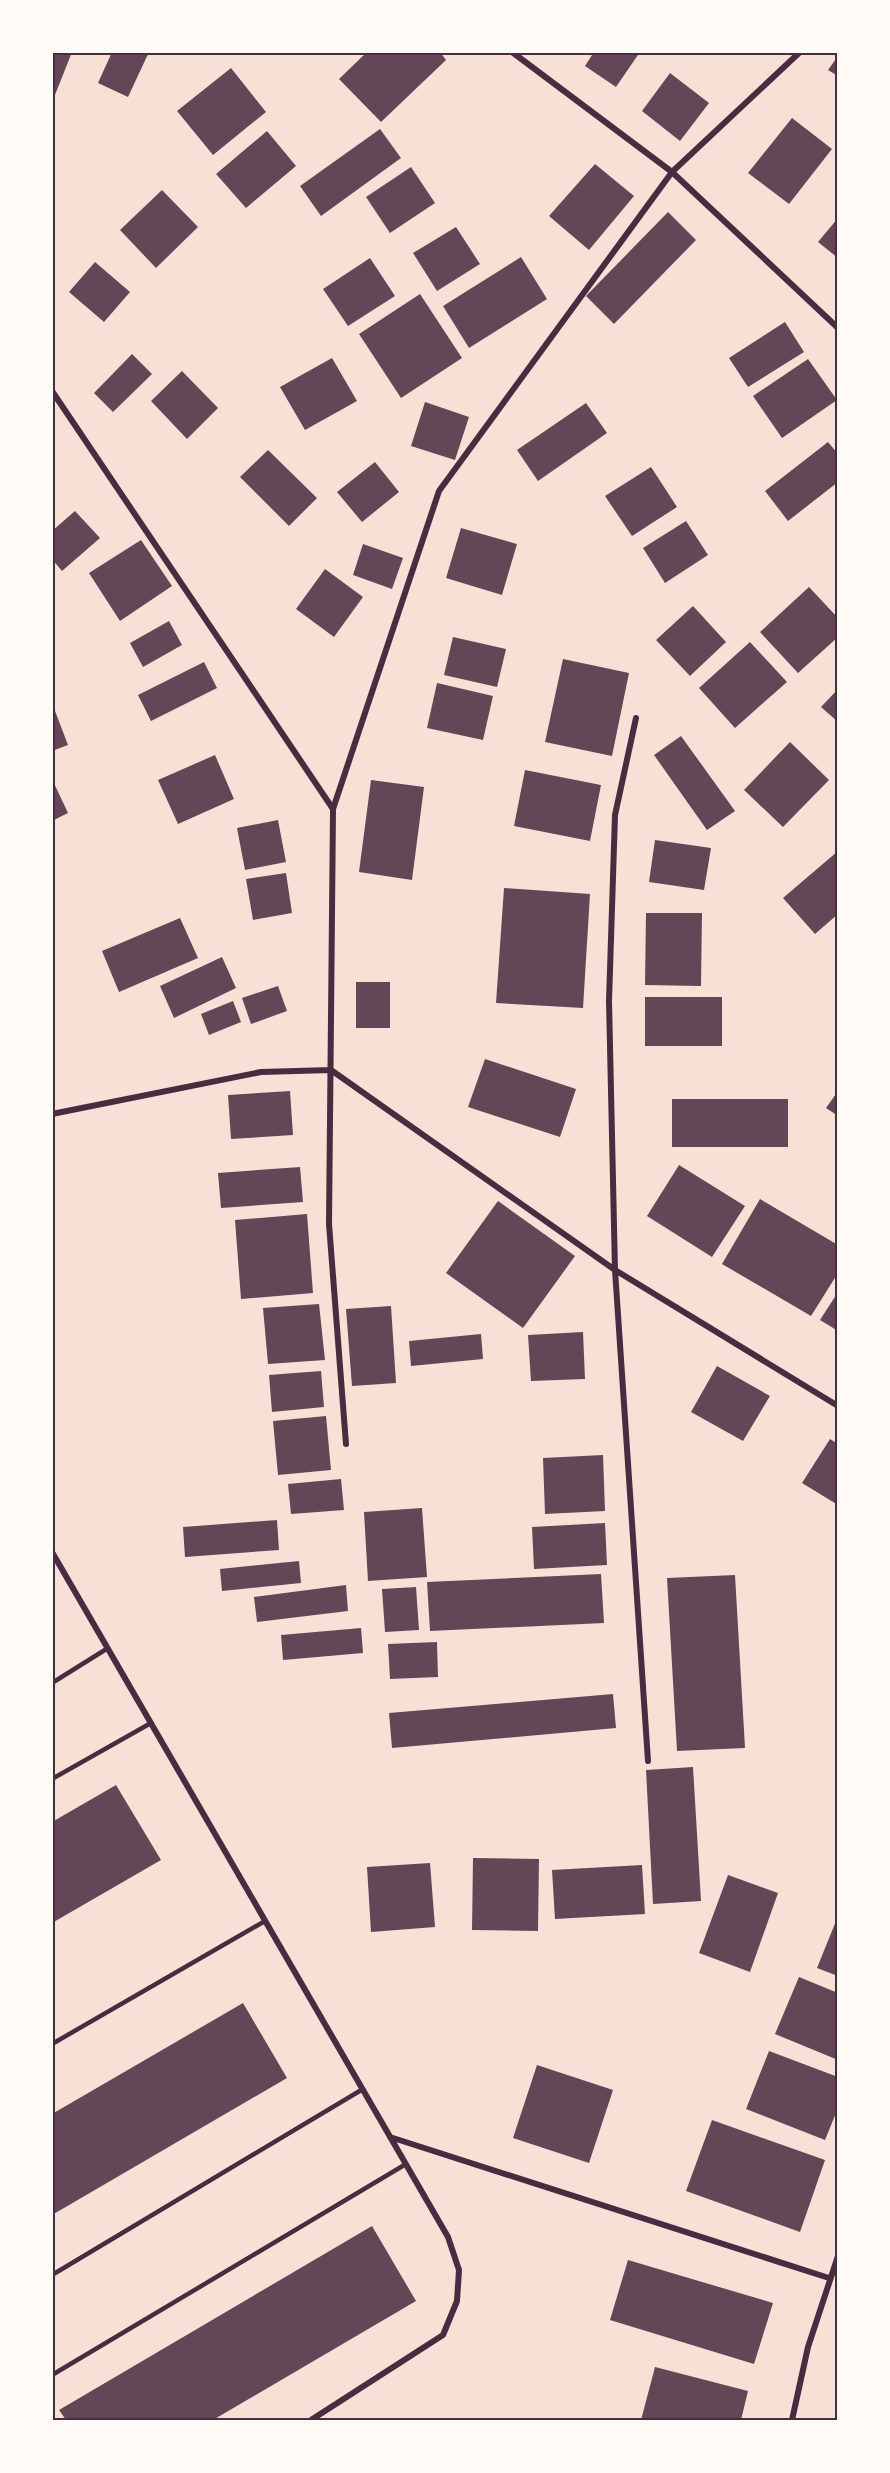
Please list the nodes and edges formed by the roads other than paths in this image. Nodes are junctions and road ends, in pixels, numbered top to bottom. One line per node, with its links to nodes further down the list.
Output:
1 (512, 52): 3 (street)
2 (800, 52): 3 (street)
3 (672, 172): 4 (street); 7 (street)
4 (837, 328)
5 (52, 391): 7 (street)
6 (636, 718): 10 (street)
7 (333, 809): 8 (street)
8 (331, 1070): 9 (street); 10 (street); 12 (street)
9 (52, 1114)
10 (615, 1270): 11 (street); 17 (street)
11 (837, 1406)
12 (346, 1444)
13 (52, 1552): 14 (street)
14 (108, 1648): 15 (lane); 16 (street)
15 (52, 1683)
16 (151, 1723): 18 (lane); 19 (street)
17 (648, 1761)
18 (52, 1779)
19 (265, 1921): 20 (lane); 21 (street)
20 (52, 2044)
21 (363, 2088): 22 (street); 25 (lane)
22 (390, 2136): 23 (street); 26 (street)
23 (406, 2164): 27 (lane); 28 (street)
24 (837, 2256): 26 (street)
25 (52, 2275)
26 (829, 2278): 29 (street)
27 (52, 2375)
28 (311, 2421)
29 (792, 2421)

